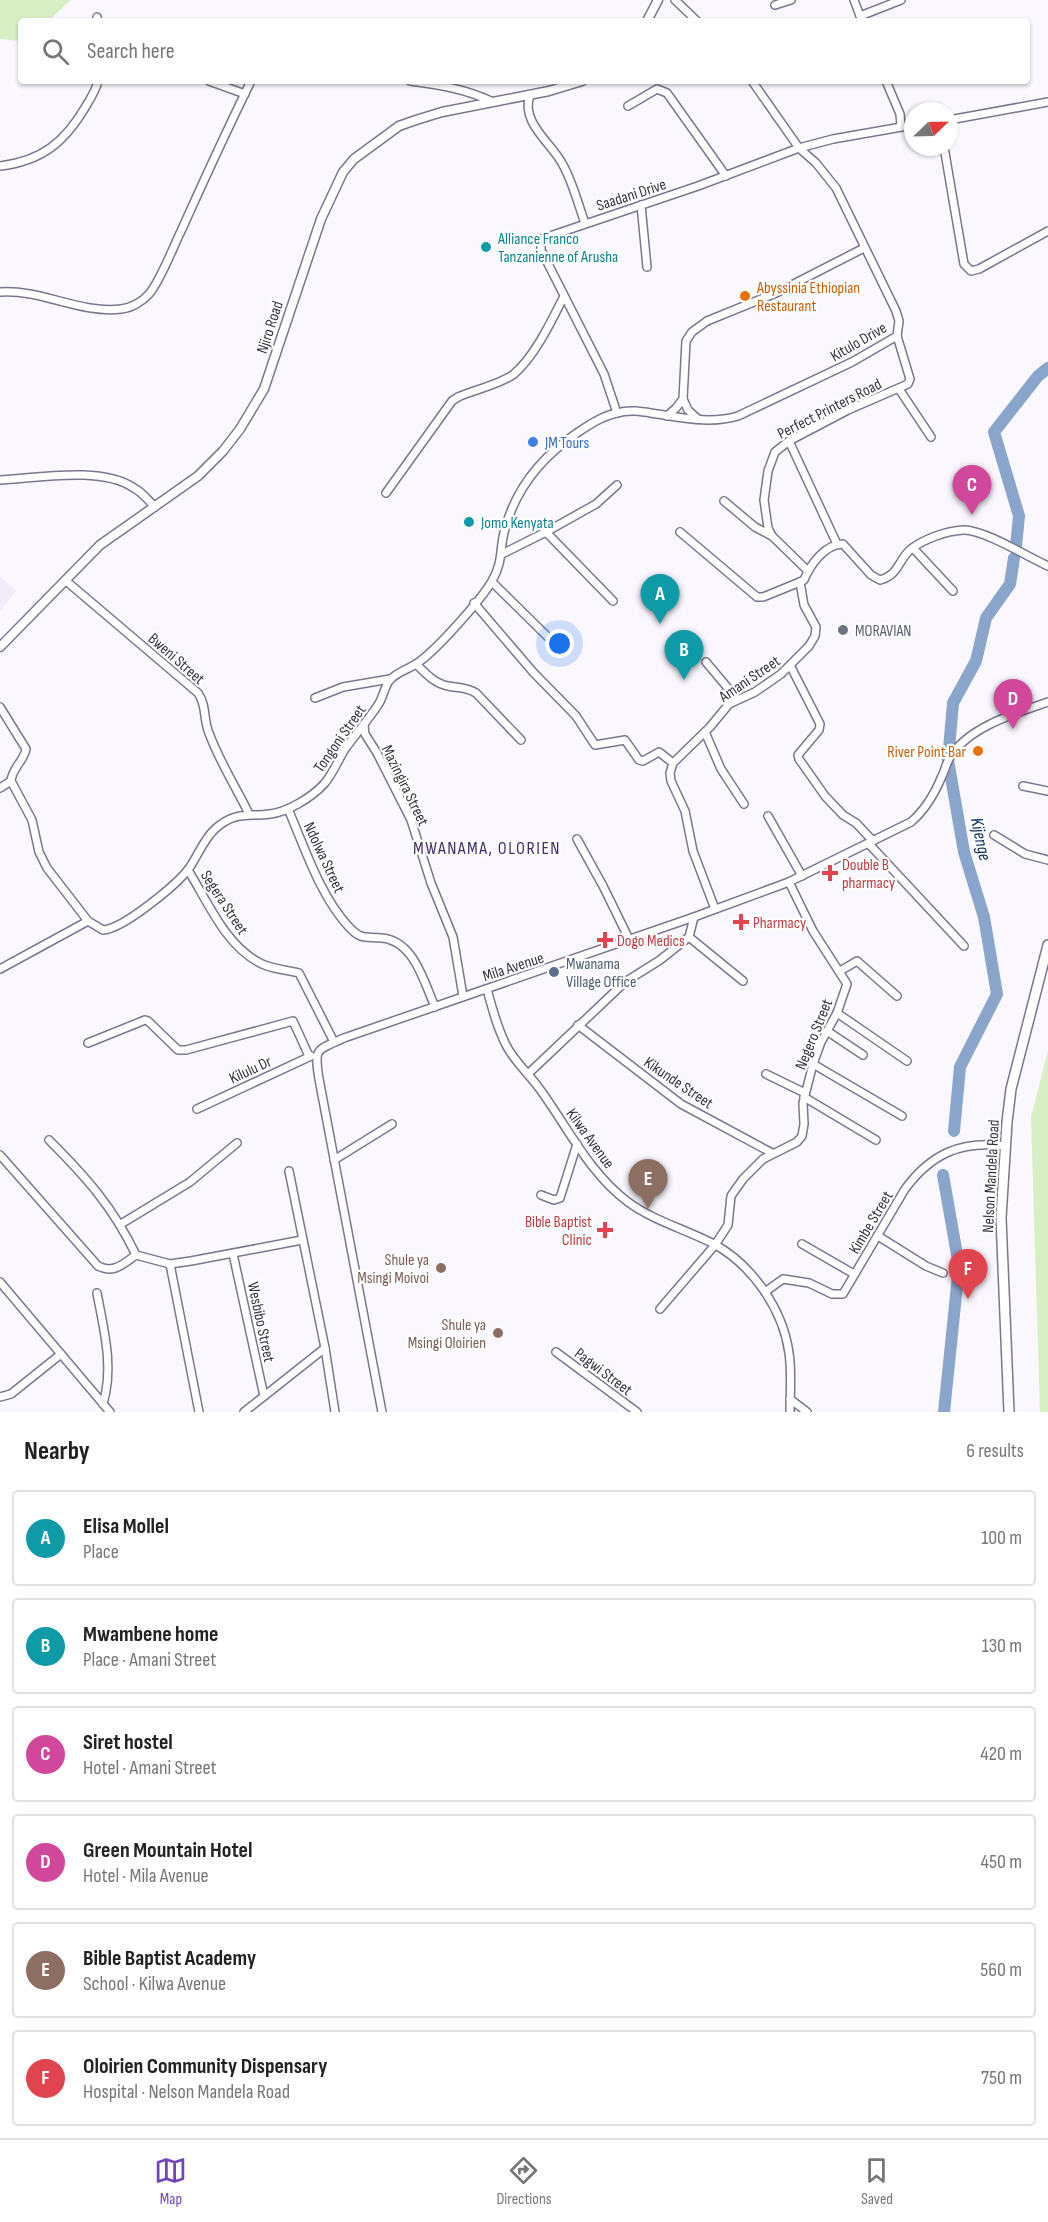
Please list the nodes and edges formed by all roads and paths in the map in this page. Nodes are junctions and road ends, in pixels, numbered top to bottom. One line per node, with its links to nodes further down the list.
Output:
1 (658, 0): 7 (street)
2 (675, 0): 8 (street)
3 (791, 0): 6 (street)
4 (854, 0): 9 (street)
5 (901, 0): 10 (street)
6 (775, 5)
7 (649, 18)
8 (695, 18)
9 (861, 18)
10 (863, 18)
11 (97, 84): 28 (street)
12 (217, 84): 18 (street)
13 (250, 84): 18 (street)
14 (432, 84): 20 (street)
15 (571, 84): 19 (street, Njiro Road)
16 (754, 84): 26 (street, Kitulo Drive)
17 (887, 84): 24 (street)
18 (245, 94): 35 (street)
19 (530, 95): 20 (street, Njiro Road); 31 (street)
20 (493, 102): 49 (street, Njiro Road)
21 (1048, 102): 23 (street)
22 (628, 106): 29 (street)
23 (958, 118)
24 (901, 126): 25 (street, Saadani Drive); 26 (street, Saadani Drive)
25 (904, 126)
26 (799, 148): 29 (street, Saadani Drive); 33 (street, Kitulo Drive)
27 (946, 156): 32 (street)
28 (0, 166)
29 (726, 176): 30 (street, Saadani Drive)
30 (641, 205): 31 (street, Saadani Drive); 34 (street)
31 (585, 223): 36 (street, Saadani Drive)
32 (1048, 231)
33 (864, 248): 37 (street, Kitulo Drive); 39 (street)
34 (647, 267)
35 (0, 292)
36 (564, 296): 40 (street, Saadani Drive); 47 (street)
37 (897, 336): 38 (street, Perfect Printers Road); 42 (street, Kitulo Drive)
38 (899, 389): 43 (street); 44 (street, Perfect Printers Road)
39 (683, 399): 41 (street); 42 (street)
40 (617, 413): 41 (street, Kitulo Drive); 55 (street)
41 (667, 416): 42 (street, Kitulo Drive)
42 (698, 419)
43 (931, 437)
44 (789, 441): 52 (street, Perfect Printers Road); 53 (street)
45 (0, 480): 49 (street)
46 (617, 485): 50 (street)
47 (386, 493)
48 (724, 501): 52 (street)
49 (155, 507): 58 (street, Njiro Road)
50 (546, 532): 55 (street); 62 (street)
51 (680, 532): 60 (street)
52 (772, 536): 57 (street)
53 (837, 544): 54 (street); 57 (street)
54 (913, 548): 56 (street); 61 (street)
55 (502, 554): 59 (street)
56 (1048, 566)
57 (808, 571): 60 (street)
58 (65, 580): 65 (street, Njiro Road); 84 (street, Bweni Street)
59 (492, 582): 63 (street); 64 (street)
60 (800, 582): 68 (street, Amani Street)
61 (953, 591)
62 (613, 601)
63 (474, 603): 67 (street); 77 (street)
64 (556, 645)
65 (0, 647)
66 (706, 662): 71 (street)
67 (416, 664): 69 (street); 76 (street)
68 (791, 667): 71 (street, Amani Street); 88 (street)
69 (390, 679): 70 (street); 74 (street, Tongoni Street)
70 (315, 698)
71 (737, 699): 75 (street, Amani Street)
72 (1048, 702): 88 (street, Mila Avenue)
73 (0, 707): 78 (street)
74 (364, 724): 83 (street, Tongoni Street); 104 (street, Mazingira Street)
75 (705, 732): 77 (street, Amani Street); 82 (street)
76 (521, 740)
77 (673, 763): 93 (street)
78 (11, 781): 80 (street); 95 (street)
79 (1023, 786): 81 (street)
80 (0, 788)
81 (1048, 791)
82 (744, 804)
83 (288, 809): 84 (street, Tongoni Street); 106 (street, Ndolwa Street)
84 (249, 814): 90 (street, Tongoni Street)
85 (768, 816): 91 (street)
86 (994, 835): 89 (street)
87 (577, 839): 97 (street)
88 (871, 842): 91 (street, Mila Avenue); 99 (street)
89 (1048, 860)
90 (188, 870): 95 (street, Tongoni Street); 110 (street, Segera Street)
91 (802, 876): 92 (street, Mila Avenue)
92 (789, 882): 93 (street, Mila Avenue); 101 (street)
93 (715, 909): 94 (street, Mila Avenue)
94 (694, 917): 96 (street); 97 (street, Mila Avenue)
95 (88, 921): 100 (street)
96 (689, 937): 102 (street); 108 (street)
97 (629, 939): 103 (street, Mila Avenue)
98 (1048, 945): 126 (main road, Nelson Mandela Road)
99 (964, 946)
100 (0, 969)
101 (840, 971): 105 (street); 107 (street, Negero Street)
102 (743, 981)
103 (487, 988): 104 (street, Mila Avenue); 116 (street, Kilwa Avenue)
104 (463, 996): 106 (street, Mila Avenue)
105 (897, 996)
106 (435, 1007): 110 (street, Mila Avenue)
107 (837, 1013): 109 (street, Negero Street); 114 (street)
108 (578, 1025): 116 (street); 127 (street, Kikunde Street)
109 (827, 1031): 112 (street); 115 (street, Negero Street)
110 (334, 1042): 113 (street, Mila Avenue)
111 (88, 1043): 113 (street)
112 (863, 1055)
113 (312, 1056): 119 (street, Kilulu Dr); 129 (street)
114 (907, 1061)
115 (813, 1064): 118 (street, Negero Street); 120 (street)
116 (528, 1074): 125 (street, Kilwa Avenue)
117 (766, 1074): 118 (street)
118 (804, 1095): 123 (street); 127 (street, Negero Street)
119 (197, 1109)
120 (902, 1116)
121 (392, 1124): 129 (street)
122 (49, 1140): 132 (street)
123 (876, 1140)
124 (237, 1143): 132 (street)
125 (577, 1144): 131 (street); 136 (street, Kilwa Avenue)
126 (1005, 1146): 133 (street, Kimbe Street); 161 (main road, Nelson Mandela Road)
127 (772, 1153): 136 (street, Negero Street)
128 (0, 1155): 138 (street)
129 (333, 1160): 157 (street)
130 (289, 1172): 134 (street)
131 (541, 1195)
132 (121, 1224): 138 (street)
133 (878, 1236): 140 (street); 141 (street, Kimbe Street)
134 (302, 1240): 137 (street); 146 (street)
135 (802, 1244): 141 (street)
136 (715, 1245): 143 (street, Kilwa Avenue); 145 (street, Negero Street)
137 (233, 1254): 139 (street); 149 (street, Wesbibo Street)
138 (136, 1255): 139 (street)
139 (170, 1264): 155 (street)
140 (943, 1273)
141 (855, 1274): 143 (street, Kimbe Street)
142 (0, 1282): 148 (street)
143 (765, 1292): 151 (street, Kilwa Avenue)
144 (97, 1293): 152 (street)
145 (660, 1309)
146 (325, 1348): 149 (street); 156 (street)
147 (556, 1352): 158 (street, Pagwi Street)
148 (61, 1354): 150 (street); 152 (street)
149 (264, 1396): 153 (street)
150 (0, 1397)
151 (790, 1399): 159 (street, Kilwa Avenue); 160 (street)
152 (103, 1404): 154 (street)
153 (248, 1411)
154 (110, 1412)
155 (199, 1412)
156 (335, 1412)
157 (382, 1412)
158 (637, 1412)
159 (790, 1412)
160 (807, 1412)
161 (1009, 1412)

